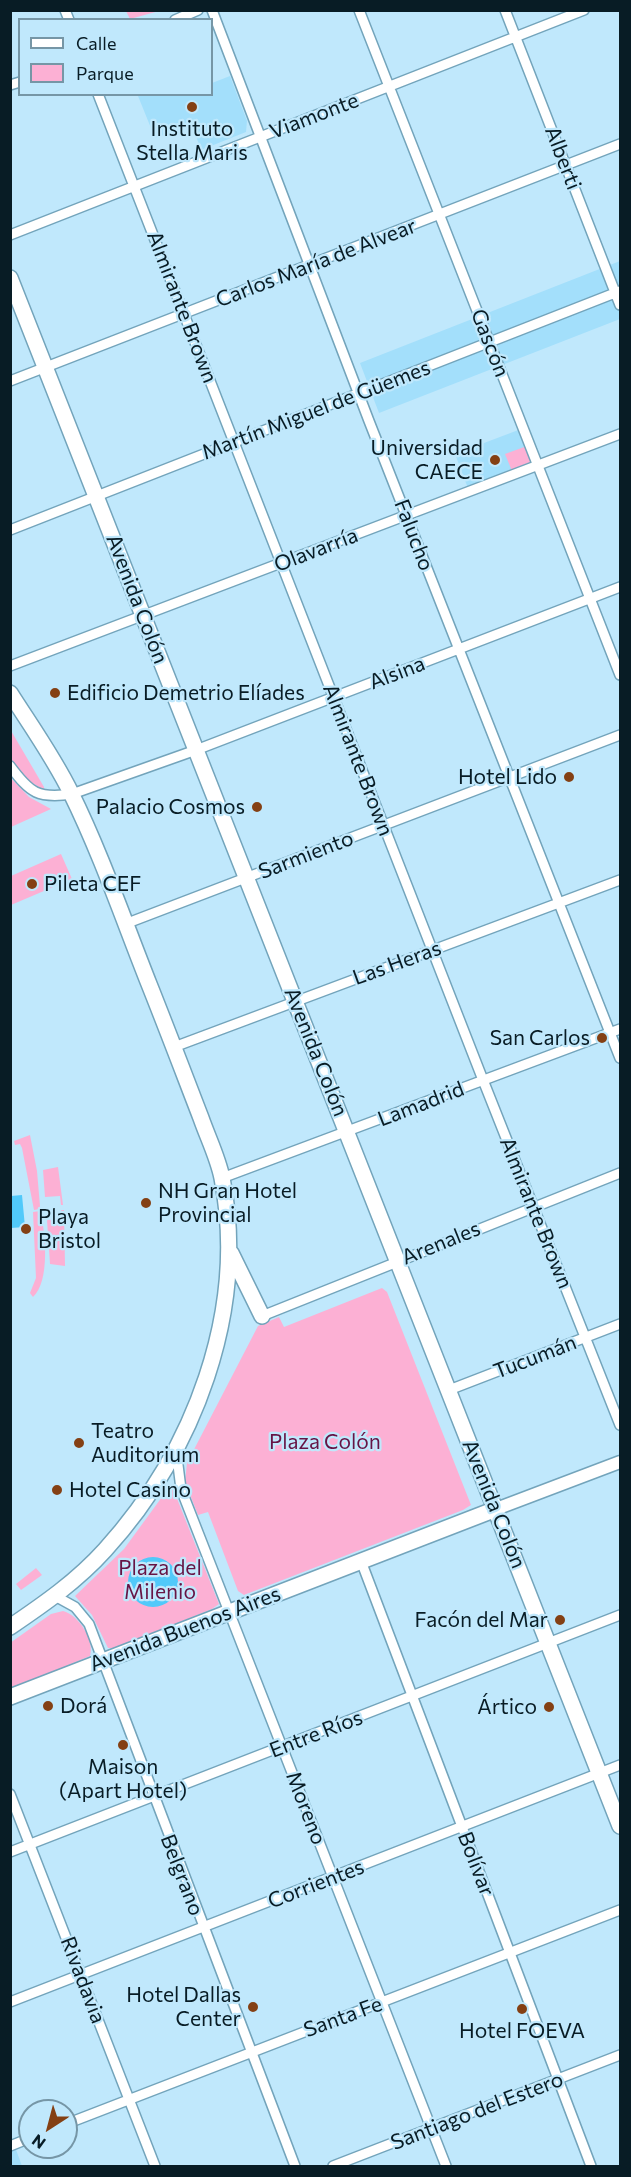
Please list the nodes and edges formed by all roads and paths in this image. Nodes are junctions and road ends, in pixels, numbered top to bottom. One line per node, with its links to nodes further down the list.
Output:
1 (198, 10): 6 (street)
2 (212, 10): 10 (street, Falucho)
3 (359, 10): 8 (street, Gascón)
4 (505, 10): 7 (street, Alberti)
5 (584, 10): 7 (street, Viamonte)
6 (180, 18)
7 (515, 37): 8 (street, Viamonte); 12 (street, Alberti)
8 (389, 87): 10 (street, Viamonte); 14 (street, Gascón)
9 (99, 96): 13 (street, Almirante Brown)
10 (260, 137): 13 (street, Viamonte); 16 (street, Falucho)
11 (621, 144): 12 (street, Carlos María de Alvear)
12 (566, 166): 14 (street, Carlos María de Alvear); 18 (street, Alberti)
13 (135, 186): 15 (street, Viamonte); 20 (street, Almirante Brown)
14 (440, 215): 16 (street, Carlos María de Alvear); 21 (street, Gascón)
15 (10, 235)
16 (309, 266): 20 (street, Carlos María de Alvear); 24 (street, Falucho)
17 (10, 278): 22 (main road, Avenida Colón)
18 (618, 292): 19 (street, Alberti); 21 (street, Martín Miguel de Güemes)
19 (621, 305)
20 (185, 314): 22 (street, Carlos María de Alvear); 26 (street, Almirante Brown)
21 (490, 342): 24 (street, Martín Miguel de Güemes); 27 (street, Gascón)
22 (46, 368): 23 (street, Carlos María de Alvear); 28 (main road, Avenida Colón)
23 (10, 381)
24 (359, 394): 26 (street, Martín Miguel de Güemes); 29 (street, Falucho)
25 (621, 434): 27 (street, Olavarría)
26 (233, 442): 28 (street, Martín Miguel de Güemes); 31 (street, Almirante Brown)
27 (538, 465): 29 (street, Olavarría); 33 (street, Gascón)
28 (97, 496): 30 (street, Martín Miguel de Güemes); 34 (main road, Avenida Colón)
29 (406, 515): 31 (street, Olavarría); 35 (street, Falucho)
30 (10, 530)
31 (280, 564): 34 (street, Olavarría); 39 (street, Almirante Brown)
32 (621, 586): 33 (street, Alsina)
33 (590, 598): 35 (street, Alsina); 37 (street, Gascón)
34 (144, 616): 36 (street, Olavarría); 41 (main road, Avenida Colón)
35 (459, 650): 39 (street, Alsina); 43 (street, Falucho)
36 (11, 666)
37 (621, 675)
38 (10, 693): 44 (main road)
39 (333, 698): 41 (street, Alsina); 45 (street, Almirante Brown)
40 (621, 735): 43 (street, Sarmiento)
41 (196, 750): 44 (street, Alsina); 46 (main road, Avenida Colón)
42 (10, 766): 44 (street, Alsina)
43 (510, 778): 45 (street, Sarmiento); 48 (street, Falucho)
44 (72, 794): 49 (main road)
45 (383, 826): 46 (street, Sarmiento); 50 (street, Almirante Brown)
46 (247, 878): 49 (street, Sarmiento); 51 (main road, Avenida Colón)
47 (621, 880): 48 (street, Las Heras)
48 (559, 904): 50 (street, Las Heras); 53 (street, Falucho)
49 (125, 924): 54 (main road)
50 (432, 950): 51 (street, Las Heras); 56 (street, Almirante Brown)
51 (296, 1001): 54 (street, Las Heras); 57 (main road, Avenida Colón)
52 (621, 1029): 53 (street, Lamadrid)
53 (611, 1033): 55 (street, Falucho); 56 (street, Lamadrid)
54 (174, 1047): 59 (main road)
55 (621, 1058)
56 (483, 1080): 57 (street, Lamadrid); 60 (street, Almirante Brown)
57 (347, 1132): 59 (street, Lamadrid); 62 (main road, Avenida Colón)
58 (621, 1173): 60 (street, Arenales)
59 (222, 1178): 61 (main road)
60 (533, 1207): 62 (street, Arenales); 65 (street, Almirante Brown)
61 (229, 1247): 63 (main road); 68 (main road)
62 (398, 1260): 63 (street, Arenales); 66 (main road, Avenida Colón)
63 (262, 1316)
64 (621, 1324): 65 (street, Tucumán)
65 (586, 1337): 66 (street, Tucumán); 67 (street, Almirante Brown)
66 (449, 1390): 70 (main road, Avenida Colón)
67 (621, 1425)
68 (176, 1447): 72 (main road); 73 (street, Moreno)
69 (621, 1462): 70 (street)
70 (496, 1509): 71 (main road, Avenida Buenos Aires); 76 (main road, Avenida Colón)
71 (361, 1561): 73 (main road, Avenida Buenos Aires); 78 (street, Bolívar)
72 (55, 1596): 75 (main road); 77 (street, Belgrano)
73 (229, 1611): 77 (main road, Avenida Buenos Aires); 80 (street, Moreno)
74 (621, 1616): 76 (street, Entre Ríos)
75 (10, 1627)
76 (549, 1643): 78 (street, Entre Ríos); 82 (main road, Avenida Colón)
77 (103, 1662): 79 (main road, Avenida Buenos Aires); 84 (street, Belgrano)
78 (412, 1696): 80 (street, Entre Ríos); 86 (street, Bolívar)
79 (10, 1697)
80 (282, 1747): 84 (street, Entre Ríos); 89 (street, Moreno)
81 (621, 1765): 82 (street, Corrientes)
82 (600, 1773): 85 (main road, Avenida Colón); 86 (street, Corrientes)
83 (10, 1794): 87 (street, Rivadavia)
84 (153, 1797): 87 (street, Entre Ríos); 91 (street, Belgrano)
85 (621, 1826)
86 (462, 1827): 89 (street, Corrientes); 92 (street, Bolívar)
87 (30, 1844): 88 (street, Entre Ríos); 93 (street, Rivadavia)
88 (10, 1852)
89 (333, 1877): 91 (street, Corrientes); 95 (street, Moreno)
90 (621, 1910): 92 (street, Santa Fe)
91 (203, 1928): 93 (street, Corrientes); 96 (street, Belgrano)
92 (510, 1953): 95 (street, Santa Fe); 98 (street, Bolívar)
93 (81, 1975): 94 (street, Corrientes); 99 (street, Rivadavia)
94 (10, 2002)
95 (382, 2003): 96 (street, Santa Fe); 101 (street, Moreno)
96 (250, 2051): 99 (street, Santa Fe); 103 (street, Belgrano)
97 (621, 2055): 98 (street, Santiago del Estero)
98 (558, 2079): 101 (street, Santiago del Estero); 106 (street, Bolívar)
99 (129, 2099): 100 (street, Santa Fe); 102 (street, Rivadavia)
100 (78, 2119)
101 (431, 2128): 104 (street, Santiago del Estero); 105 (street, Moreno)
102 (155, 2166)
103 (295, 2166)
104 (333, 2166)
105 (447, 2166)
106 (591, 2166)

